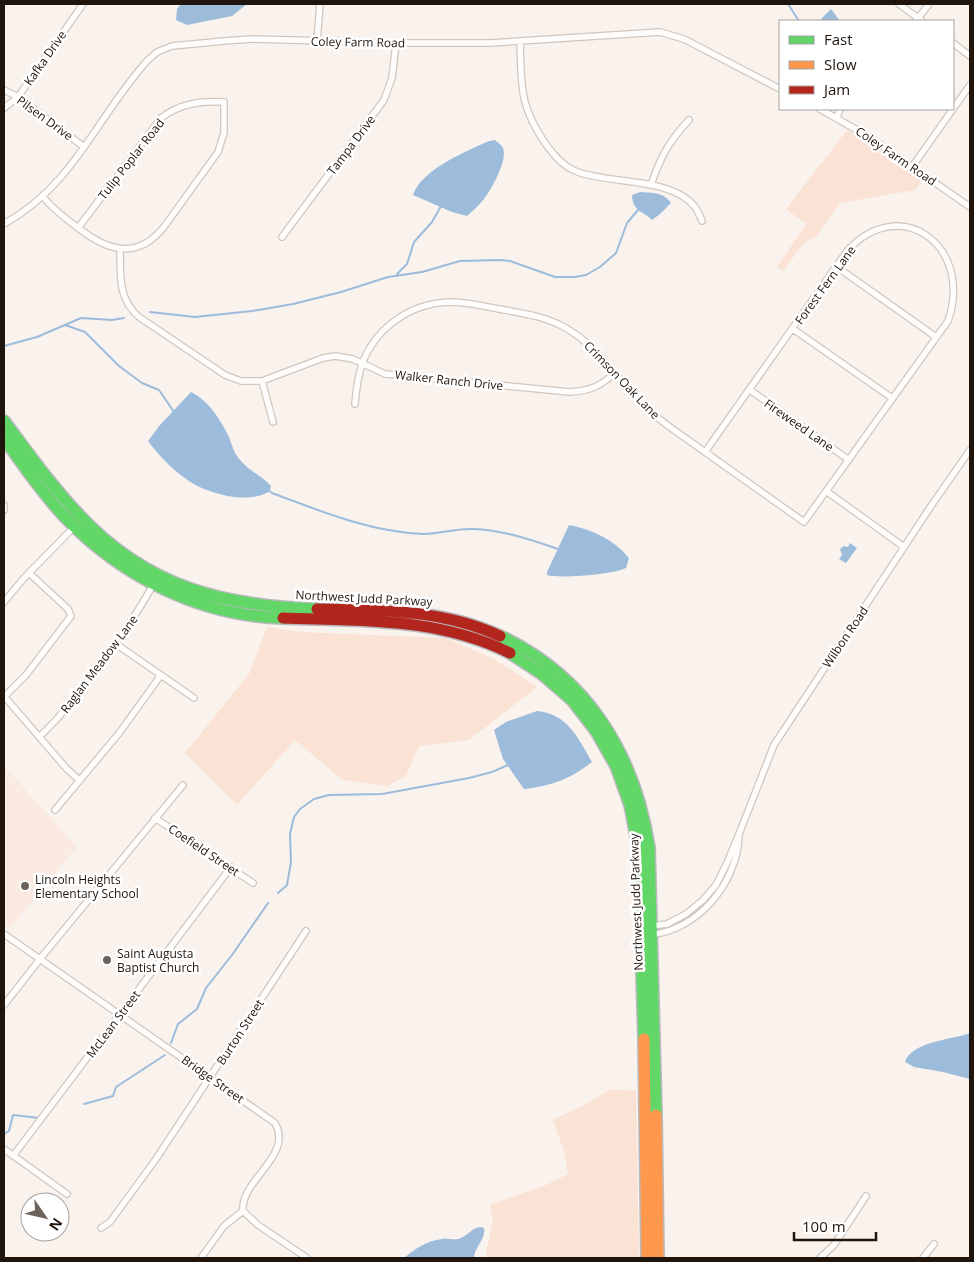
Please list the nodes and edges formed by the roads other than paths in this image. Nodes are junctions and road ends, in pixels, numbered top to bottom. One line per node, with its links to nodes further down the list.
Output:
1 (83, 4): 14 (street, Kafka Drive)
2 (320, 4): 6 (street)
3 (899, 4): 5 (street)
4 (929, 4): 5 (street)
5 (919, 20)
6 (317, 41): 8 (street, Coley Farm Road); 22 (street, Coley Farm Road)
7 (520, 42): 8 (street, Coley Farm Road); 12 (street, Coley Farm Road); 24 (street)
8 (396, 43): 30 (street, Tampa Drive)
9 (954, 44): 10 (street)
10 (970, 56)
11 (970, 86): 16 (street)
12 (779, 88)
13 (4, 90): 14 (street, Pilsen Drive)
14 (18, 97): 15 (street, Kafka Drive); 22 (street, Pilsen Drive)
15 (4, 108)
16 (954, 108)
17 (822, 110): 20 (street, Coley Farm Road)
18 (840, 110): 20 (street)
19 (953, 110): 23 (street)
20 (837, 117): 23 (street, Coley Farm Road)
21 (689, 120): 24 (street)
22 (84, 147): 25 (street, Coley Farm Road)
23 (912, 167): 26 (street, Coley Farm Road)
24 (651, 185): 27 (street)
25 (43, 197): 28 (street, Coley Farm Road); 29 (street)
26 (970, 207)
27 (702, 221)
28 (4, 224)
29 (78, 228): 31 (street); 31 (street, Tulip Poplar Road)
30 (282, 237)
31 (120, 250): 37 (street, Walker Ranch Drive)
32 (837, 267): 33 (street, Forest Fern Lane); 34 (street); 34 (street, Forest Fern Lane)
33 (793, 329): 38 (street, Forest Fern Lane); 39 (street)
34 (936, 337): 39 (street, Forest Fern Lane)
35 (362, 363): 36 (street, Walker Ranch Drive); 36 (street, Crimson Oak Lane); 37 (street, Walker Ranch Drive); 40 (street, Crimson Oak Lane)
36 (615, 373): 45 (street, Crimson Oak Lane)
37 (262, 381): 42 (street)
38 (750, 390): 45 (street, Forest Fern Lane); 46 (street, Fireweed Lane)
39 (892, 398): 46 (street, Forest Fern Lane)
40 (355, 404)
41 (4, 420): 51 (highway, Northwest Judd Parkway)
42 (273, 422)
43 (4, 438): 51 (highway, Northwest Judd Parkway)
44 (970, 450): 52 (street, Wilbon Road)
45 (705, 452): 50 (street, Crimson Oak Lane)
46 (848, 460): 47 (street, Forest Fern Lane)
47 (826, 491): 50 (street, Forest Fern Lane); 52 (street)
48 (4, 505): 49 (street)
49 (4, 510)
50 (804, 522)
51 (78, 523): 53 (street); 54 (highway, Northwest Judd Parkway); 68 (highway, Northwest Judd Parkway)
52 (904, 547): 68 (street, Wilbon Road)
53 (29, 573): 55 (street); 58 (street)
54 (153, 585): 56 (street, Raglan Meadow Lane); 68 (highway, Northwest Judd Parkway)
55 (4, 602)
56 (116, 644): 57 (street); 60 (street, Raglan Meadow Lane)
57 (161, 675): 59 (street); 61 (street)
58 (4, 696): 60 (street)
59 (194, 698)
60 (39, 737): 61 (street)
61 (78, 780): 63 (street)
62 (183, 785): 64 (street)
63 (55, 810)
64 (155, 818): 65 (street, Coefield Street); 70 (street)
65 (231, 867): 66 (street, Coefield Street); 72 (street, McLean Street)
66 (253, 883)
67 (306, 931): 73 (street, Burton Street)
68 (646, 931): 83 (highway, Northwest Judd Parkway); 84 (highway, Northwest Judd Parkway)
69 (4, 934): 70 (street, Bridge Street)
70 (40, 959): 71 (street); 72 (street, Bridge Street)
71 (4, 1005)
72 (120, 1014): 73 (street, Bridge Street); 75 (street, McLean Street)
73 (210, 1078): 78 (street, Bridge Street); 79 (street, Burton Street)
74 (4, 1150): 75 (street)
75 (13, 1156): 76 (street)
76 (64, 1192)
77 (866, 1196): 85 (street)
78 (242, 1211): 81 (street); 82 (street)
79 (102, 1228)
80 (934, 1244): 86 (street)
81 (202, 1258)
82 (307, 1258)
83 (647, 1258)
84 (658, 1258)
85 (820, 1258)
86 (923, 1258)

